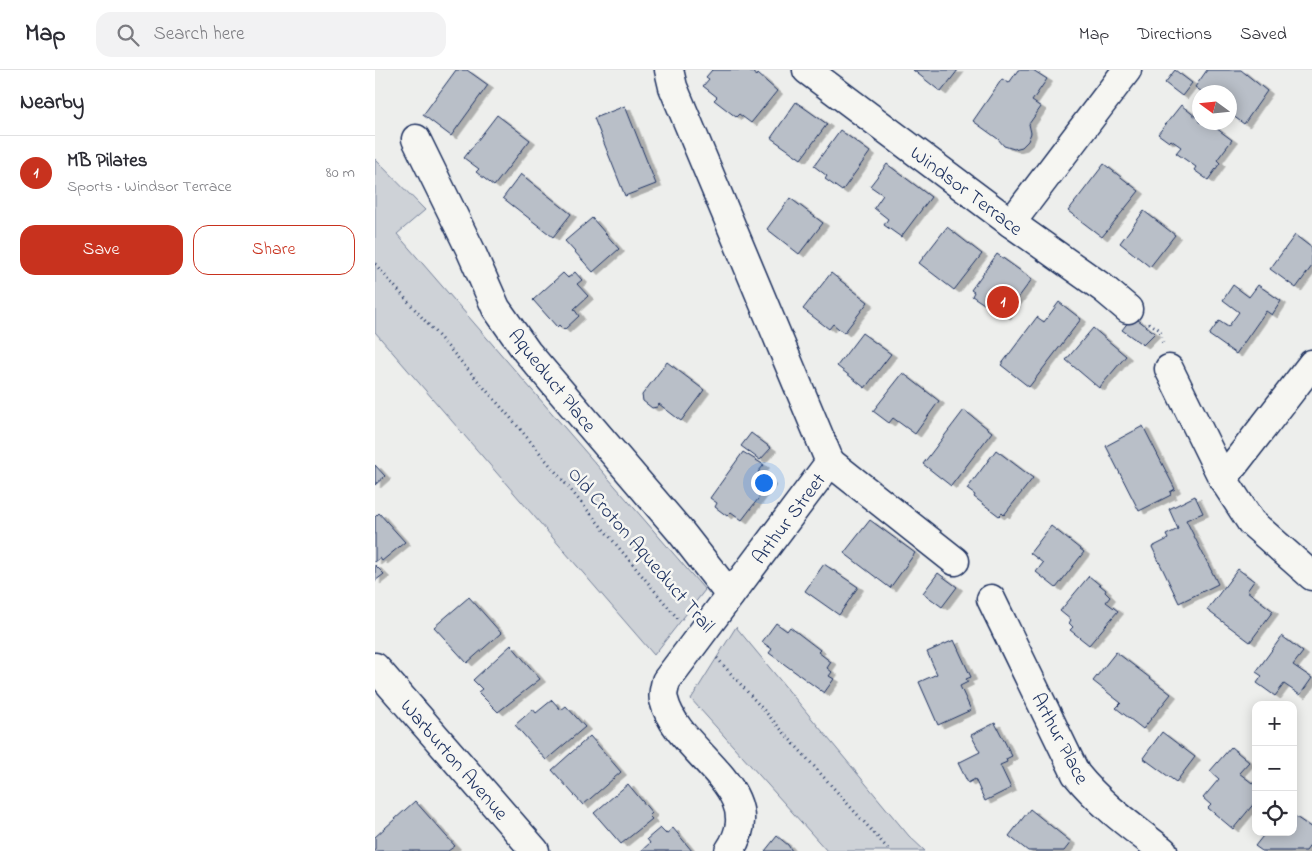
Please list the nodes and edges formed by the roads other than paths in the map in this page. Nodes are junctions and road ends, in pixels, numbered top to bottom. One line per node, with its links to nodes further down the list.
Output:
1 (669, 70): 9 (street, Arthur Street)
2 (807, 70): 5 (street, Windsor Terrace)
3 (1127, 70): 5 (street)
4 (416, 139): 13 (street, Aqueduct Place)
5 (1011, 223): 6 (street, Windsor Terrace)
6 (1128, 309)
7 (1312, 364): 10 (street)
8 (1169, 368): 10 (street)
9 (830, 462): 11 (street); 13 (street, Arthur Street)
10 (1223, 479): 12 (street)
11 (955, 561)
12 (1312, 576)
13 (730, 596): 17 (street, Arthur Street)
14 (991, 599): 18 (street, Arthur Place)
15 (375, 667): 16 (street, Warburton Avenue)
16 (535, 851)
17 (729, 851)
18 (1163, 851)

